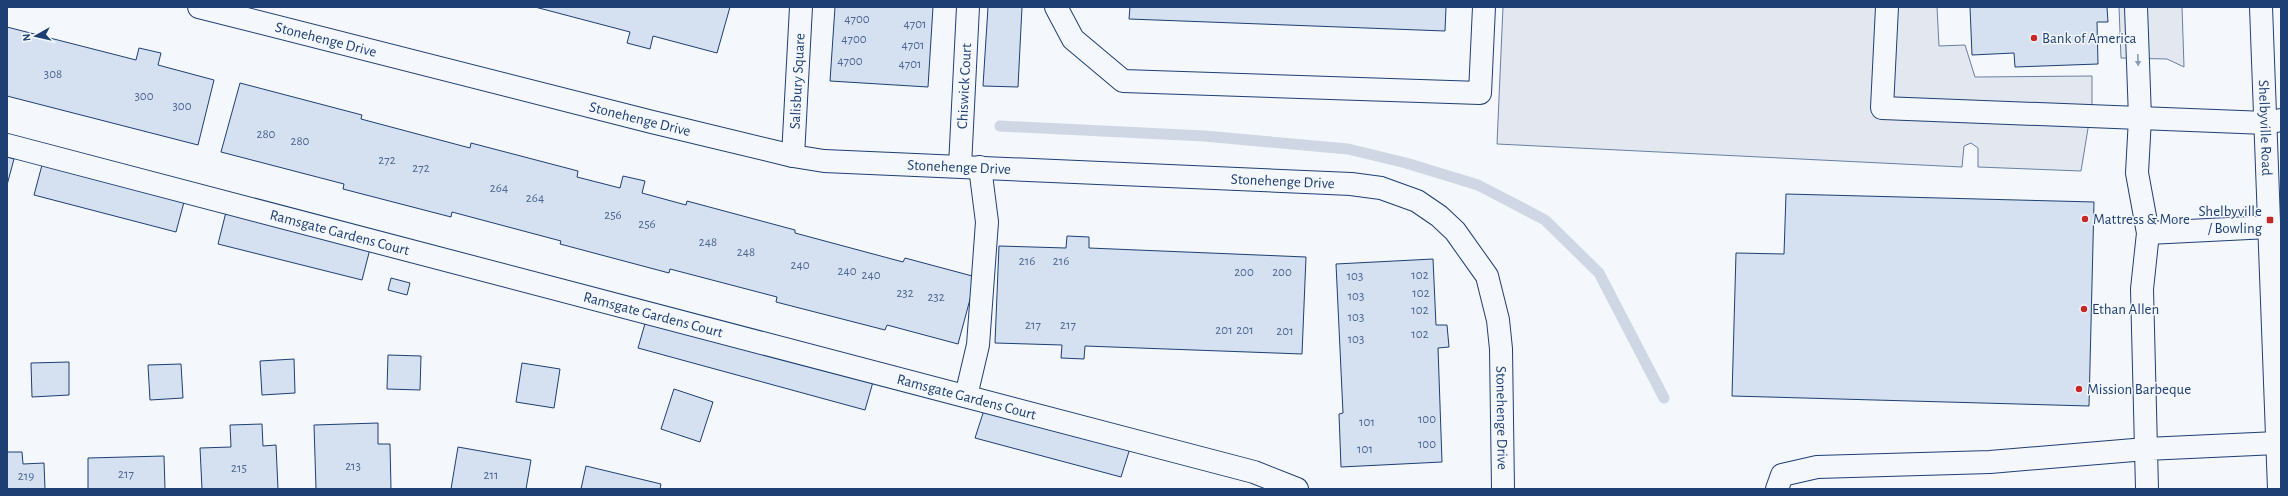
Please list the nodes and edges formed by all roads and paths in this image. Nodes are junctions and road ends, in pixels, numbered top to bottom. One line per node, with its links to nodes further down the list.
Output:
1 (200, 7): 12 (street, Stonehenge Drive)
2 (801, 7): 12 (street, Salisbury Square)
3 (968, 7): 13 (street, Chiswick Court)
4 (1056, 7): 5 (street)
5 (1484, 7)
6 (1887, 7): 9 (street)
7 (2136, 7): 9 (street, one-way to 9)
8 (2261, 7): 10 (street, Shelbyville Road)
9 (2140, 118): 10 (street); 15 (street)
10 (2276, 125): 14 (street, Shelbyville Road)
11 (7, 145): 17 (street, Ramsgate Gardens Court)
12 (793, 156): 13 (street, Stonehenge Drive)
13 (970, 166): 17 (street, Chiswick Court); 22 (street, Stonehenge Drive)
14 (2269, 227): 15 (street); 16 (street, Shelbyville Road)
15 (2148, 233): 20 (street)
16 (2276, 276): 18 (street, Shelbyville Road)
17 (966, 396): 21 (street, Ramsgate Gardens Court)
18 (2279, 413): 19 (street, Shelbyville Road)
19 (2277, 443): 20 (street); 25 (street, Shelbyville Road)
20 (2146, 449): 23 (street); 24 (street)
21 (1297, 489)
22 (1503, 489)
23 (1777, 489)
24 (2147, 489)
25 (2279, 489)

